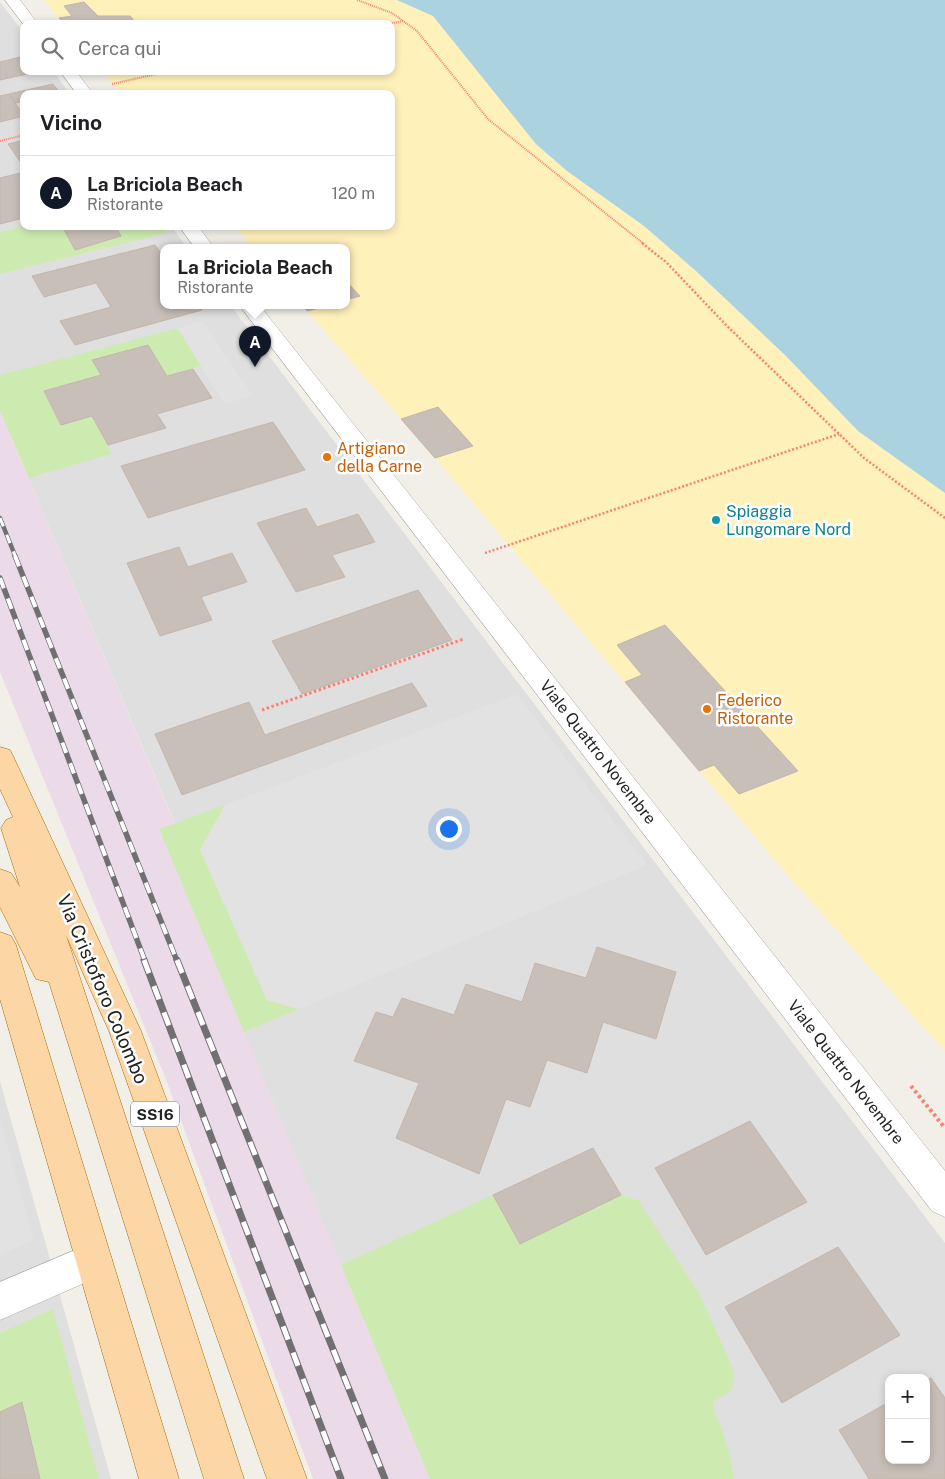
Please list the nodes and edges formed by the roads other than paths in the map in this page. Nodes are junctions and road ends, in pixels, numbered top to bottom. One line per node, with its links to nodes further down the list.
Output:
1 (12, 0): 2 (street)
2 (28, 20)
3 (71, 75): 4 (street)
4 (82, 90)
5 (191, 230): 6 (street)
6 (202, 244)
7 (252, 309): 13 (street, Viale Quattro Novembre)
8 (0, 758): 18 (main road, Via Cristoforo Colombo / SS16)
9 (0, 779): 12 (main road)
10 (0, 882): 12 (main road)
11 (0, 945): 14 (main road)
12 (86, 1046): 17 (main road)
13 (945, 1199)
14 (94, 1260): 15 (street); 16 (main road)
15 (0, 1301)
16 (159, 1479)
17 (224, 1479)
18 (288, 1479)

